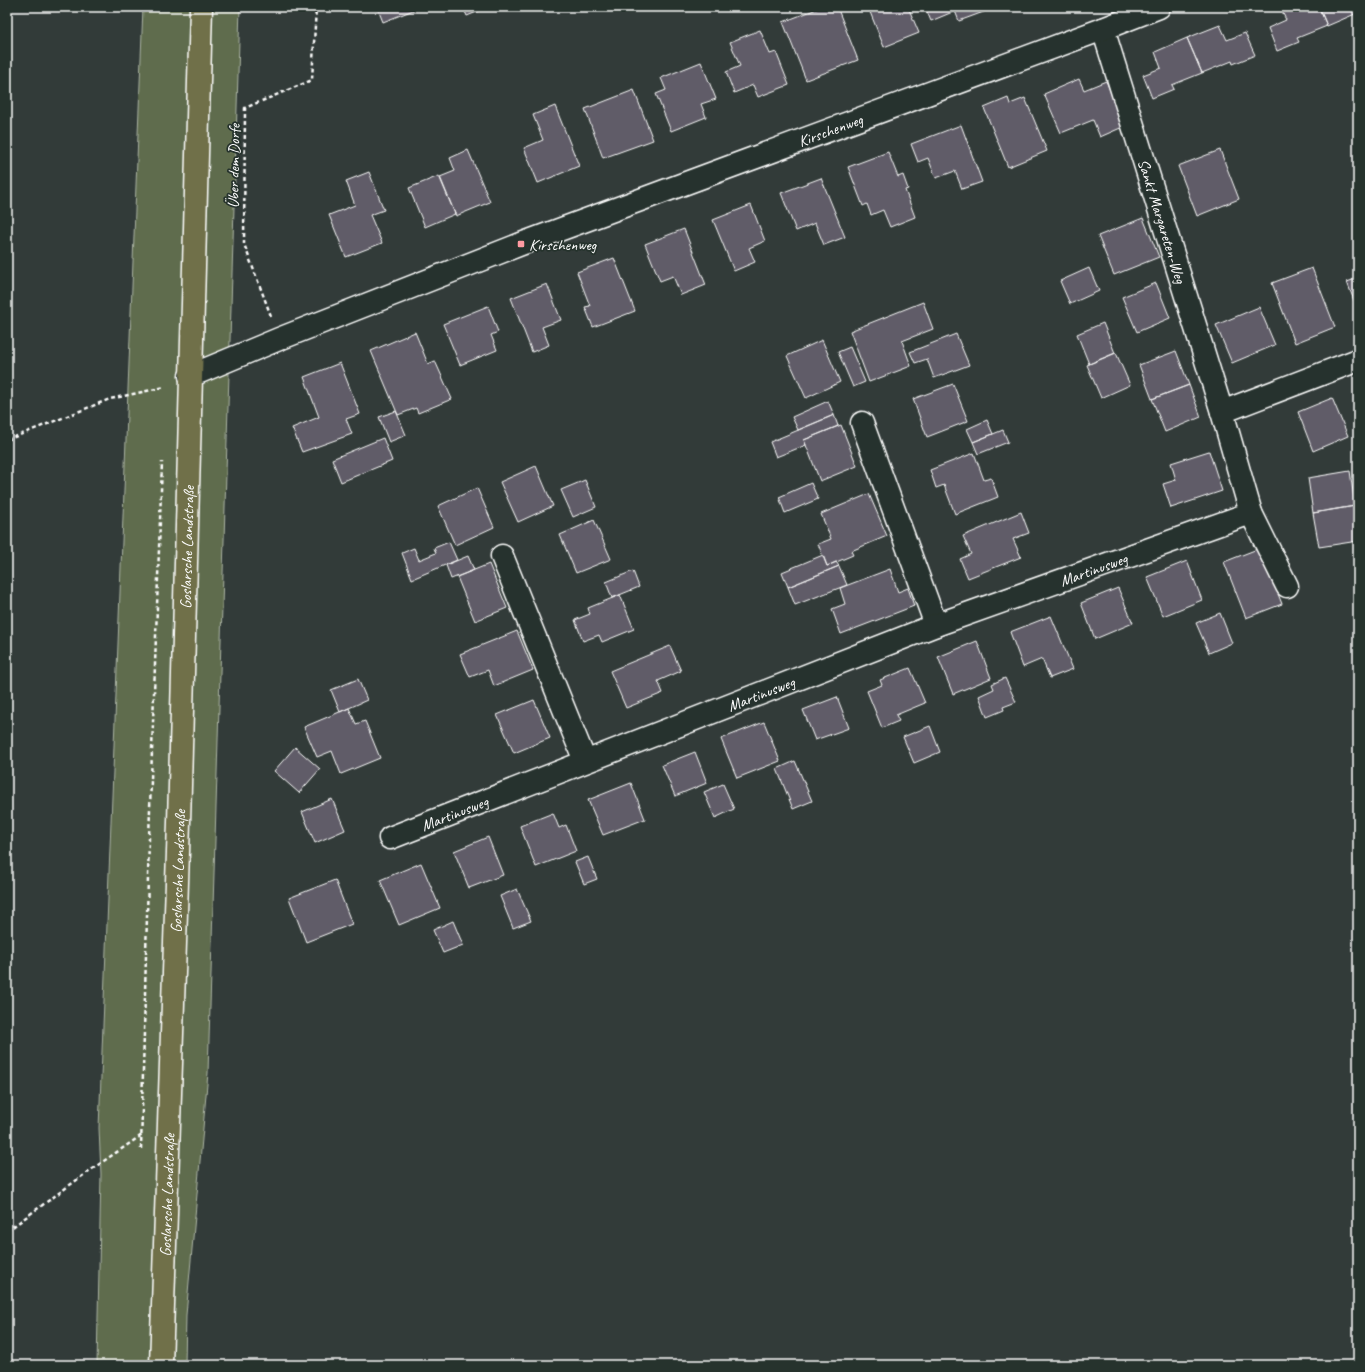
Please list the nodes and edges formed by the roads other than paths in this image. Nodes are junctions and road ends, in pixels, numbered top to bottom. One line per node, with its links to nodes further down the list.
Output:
1 (201, 7): 5 (main road, Goslarsche Landstraße)
2 (1159, 7): 3 (street, Kirschenweg)
3 (1103, 29): 5 (street, Kirschenweg); 6 (street, Sankt Margareten-Weg)
4 (1358, 360): 6 (street)
5 (190, 376): 14 (main road, Goslarsche Landstraße)
6 (1222, 412): 8 (street, Sankt Margareten-Weg)
7 (862, 423): 11 (street)
8 (1251, 513): 10 (street, Sankt Margareten-Weg); 11 (street, Martinusweg)
9 (502, 556): 12 (street)
10 (1287, 586)
11 (936, 625): 12 (street, Martinusweg)
12 (585, 761): 13 (street, Martinusweg)
13 (390, 838)
14 (161, 1365)

